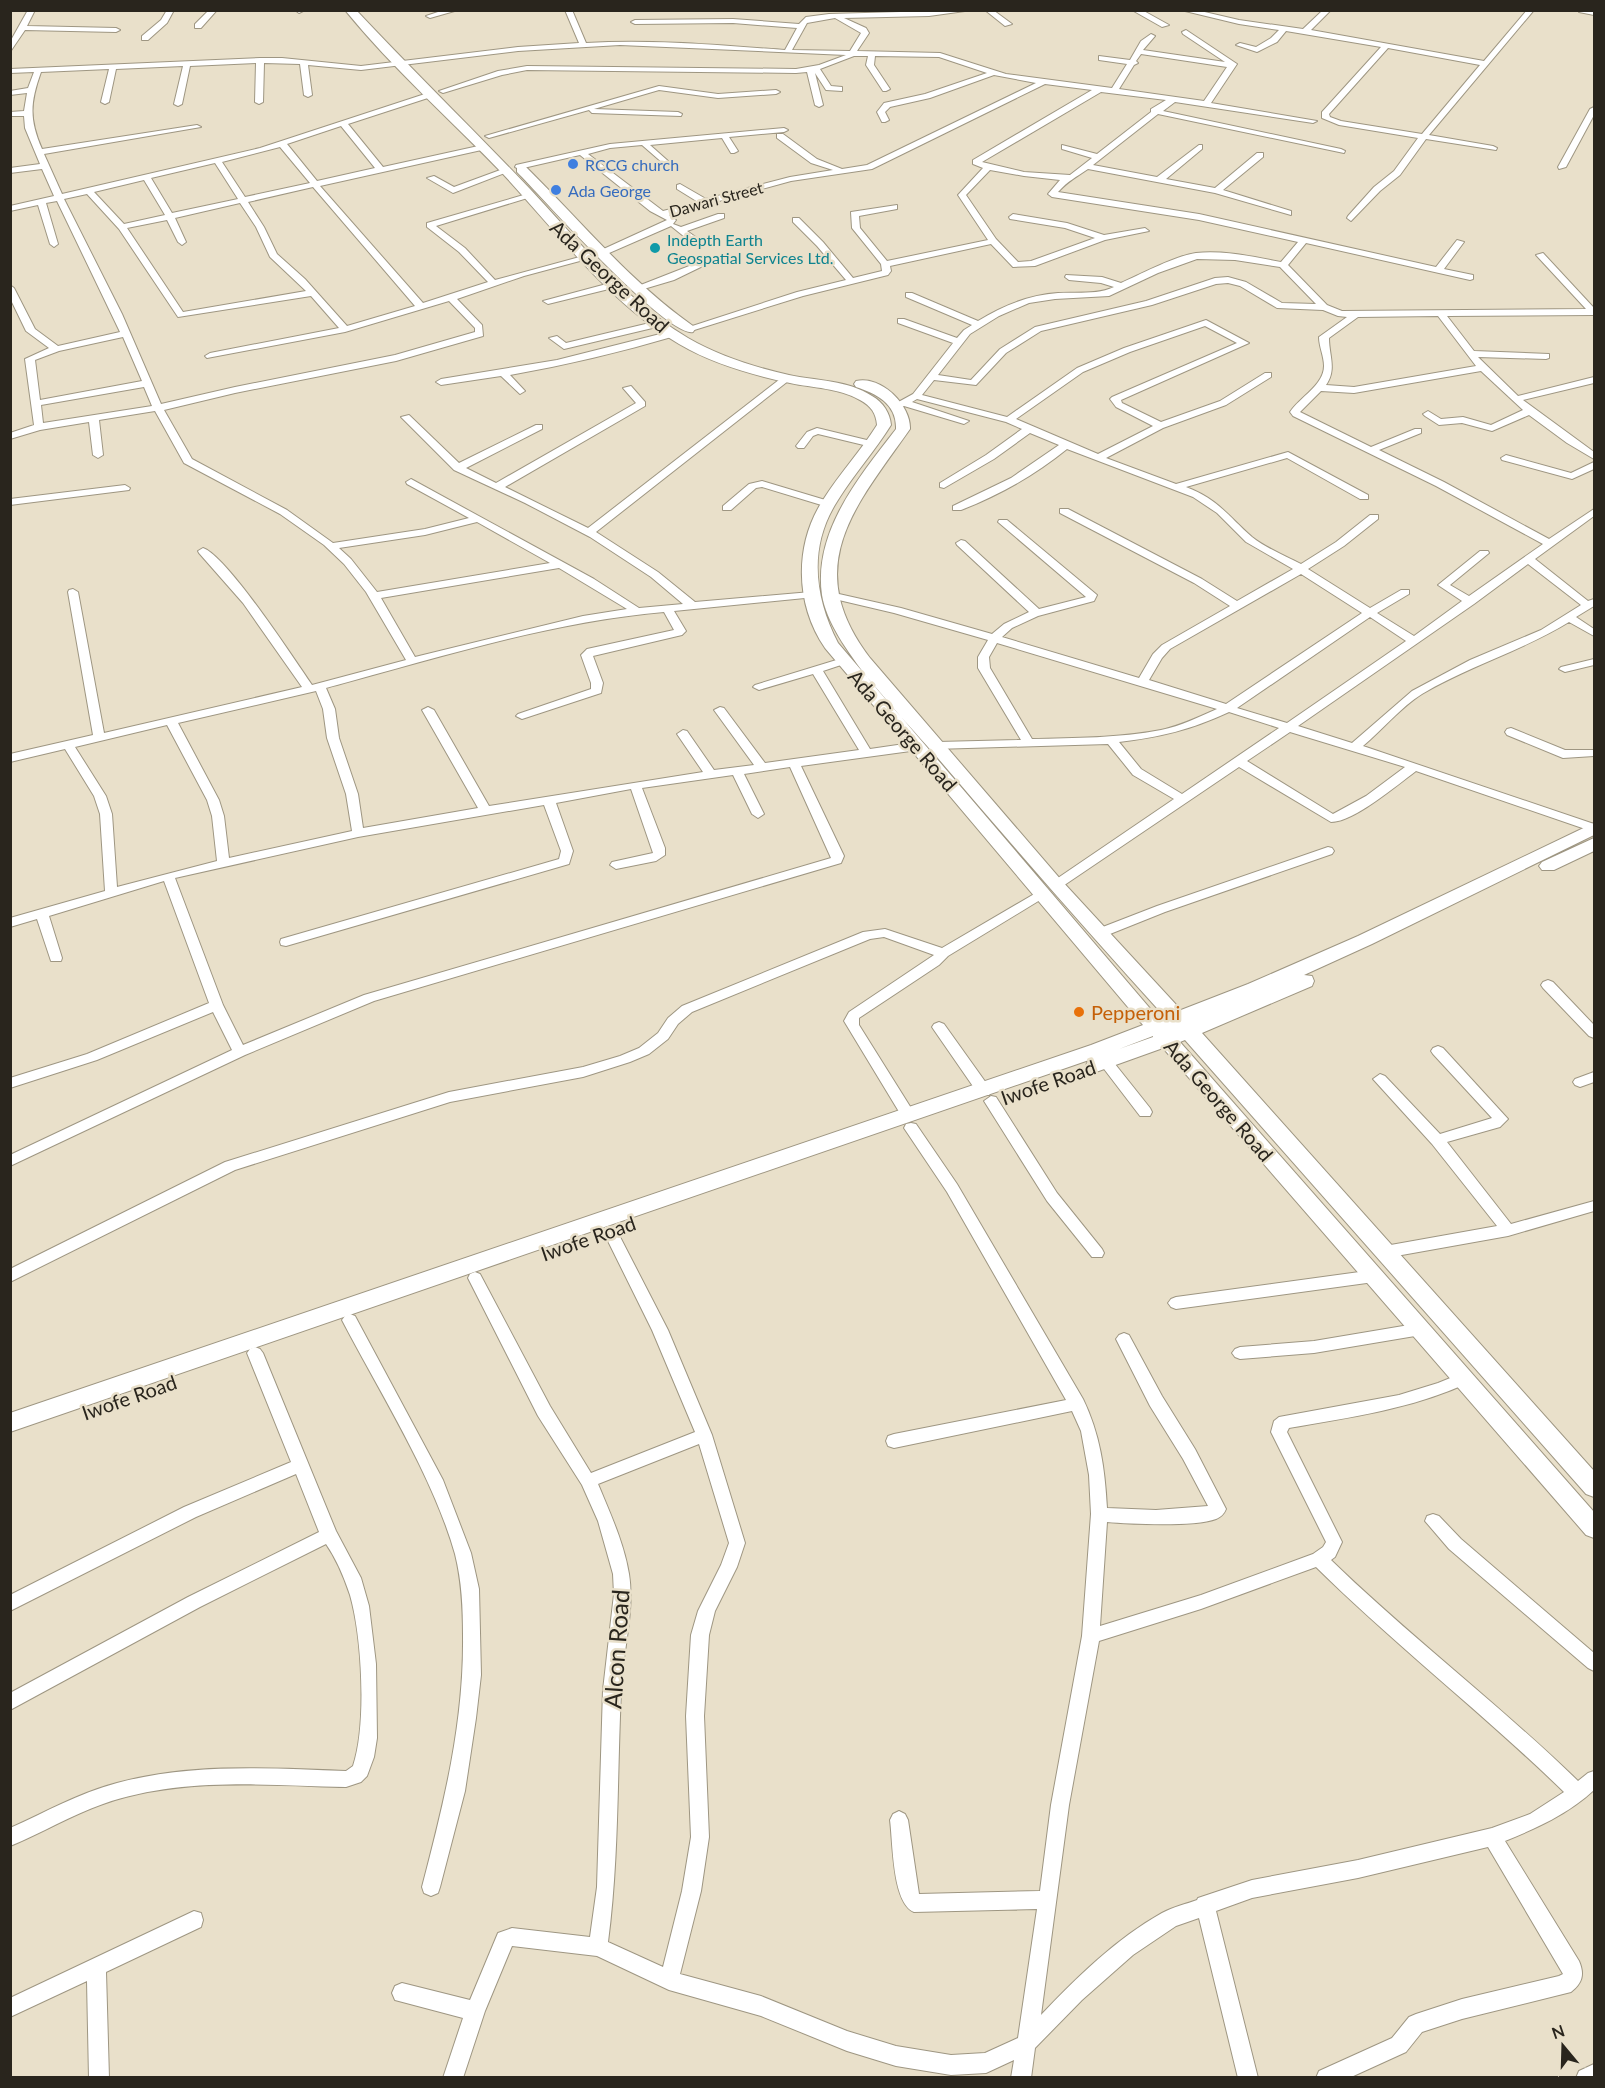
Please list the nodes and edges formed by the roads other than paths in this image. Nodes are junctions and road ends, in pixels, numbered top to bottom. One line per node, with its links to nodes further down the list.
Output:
1 (32, 10): 25 (street)
2 (171, 10): 32 (street)
3 (214, 10): 23 (street)
4 (350, 10): 47 (main road, Ada George Road)
5 (366, 10): 47 (main road, Ada George Road)
6 (455, 10): 18 (street)
7 (568, 10): 34 (street)
8 (668, 10): 29 (street)
9 (969, 10): 16 (street)
10 (988, 10): 21 (street)
11 (1135, 10): 22 (street)
12 (1184, 10): 26 (street)
13 (1328, 10): 28 (street)
14 (1531, 10): 48 (street)
15 (1583, 10): 17 (main road)
16 (870, 12): 19 (street)
17 (1594, 12)
18 (430, 16)
19 (836, 18): 24 (street); 40 (street)
20 (635, 22): 29 (street)
21 (1008, 24)
22 (1165, 25)
23 (198, 26)
24 (802, 26): 29 (street); 38 (street)
25 (23, 28): 27 (street); 33 (street)
26 (1284, 29): 28 (street); 35 (street)
27 (116, 30)
28 (1305, 31): 36 (street)
29 (662, 32): 34 (street); 38 (street)
30 (1186, 32): 49 (street)
31 (1151, 36): 39 (street)
32 (145, 38)
33 (13, 42): 37 (street)
34 (583, 44): 47 (street)
35 (1240, 45)
36 (1386, 46): 48 (street); 82 (street)
37 (10, 50)
38 (787, 52): 40 (street)
39 (1141, 52): 45 (street); 49 (street)
40 (855, 53): 41 (street); 51 (street)
41 (872, 53): 54 (street); 58 (street)
42 (1102, 58): 45 (street)
43 (260, 60): 44 (street); 46 (street); 67 (street)
44 (304, 62): 47 (street); 64 (street)
45 (1134, 63): 60 (street)
46 (188, 64): 50 (street); 68 (street)
47 (411, 64): 63 (main road, Ada George Road)
48 (1486, 64): 82 (street)
49 (1232, 65): 69 (street)
50 (113, 67): 53 (street); 66 (street)
51 (812, 69): 57 (street); 63 (street); 70 (street)
52 (10, 71): 53 (street)
53 (38, 71): 59 (street)
54 (993, 73): 55 (street); 77 (street)
55 (1046, 81): 56 (street); 104 (street, Dawari Street)
56 (1102, 88): 60 (street); 100 (street)
57 (839, 89)
58 (886, 89)
59 (30, 90): 62 (street); 73 (street)
60 (1115, 90): 65 (street)
61 (776, 92): 71 (street)
62 (10, 93)
63 (437, 93): 79 (street); 83 (main road, Ada George Road)
64 (308, 96)
65 (1173, 99): 69 (street); 72 (street)
66 (105, 102)
67 (259, 102)
68 (178, 104)
69 (1206, 104): 78 (street)
70 (819, 105)
71 (581, 110): 75 (street); 83 (street)
72 (1154, 111): 90 (street); 94 (street)
73 (28, 112): 74 (street); 91 (street)
74 (10, 114)
75 (678, 114)
76 (1593, 114): 99 (street)
77 (885, 120)
78 (1313, 121)
79 (342, 122): 85 (street); 102 (street)
80 (197, 127): 91 (street)
81 (725, 137): 84 (street); 89 (street); 104 (street)
82 (1424, 137): 88 (street); 125 (street)
83 (486, 142): 101 (main road, Ada George Road); 102 (street)
84 (644, 143): 92 (street); 96 (street)
85 (282, 144): 95 (street); 109 (street)
86 (1065, 147): 94 (street)
87 (1199, 147): 108 (street)
88 (1493, 148)
89 (734, 151)
90 (1341, 151)
91 (40, 152): 97 (street)
92 (581, 152): 101 (street); 121 (street)
93 (1260, 155): 111 (street)
94 (1098, 157): 98 (street)
95 (218, 162): 105 (street); 115 (street)
96 (665, 163)
97 (44, 166): 103 (street); 114 (street)
98 (1087, 166): 107 (street); 108 (street)
99 (1562, 166)
100 (988, 167): 107 (street); 134 (street)
101 (512, 169): 106 (street); 113 (main road, Ada George Road); 139 (main road, Ada George Road)
102 (381, 170): 109 (street)
103 (10, 171)
104 (846, 171): 117 (street, Dawari Street)
105 (147, 178): 112 (street); 123 (street)
106 (431, 178)
107 (1065, 179): 133 (street)
108 (1159, 180): 111 (street)
109 (315, 186): 115 (street); 156 (street)
110 (680, 187): 117 (street)
111 (1217, 191): 120 (street)
112 (90, 192): 114 (street); 128 (street)
113 (530, 196): 139 (main road, Ada George Road); 147 (street)
114 (60, 198): 116 (street); 165 (street)
115 (244, 202): 123 (street); 152 (street)
116 (42, 203): 119 (street); 137 (street)
117 (706, 203): 121 (street, Dawari Street)
118 (894, 207): 141 (street)
119 (10, 209)
120 (1288, 213)
121 (662, 214): 127 (street, Dawari Street)
122 (721, 216): 129 (street)
123 (170, 217): 128 (street); 135 (street)
124 (1013, 217): 131 (street)
125 (1351, 218)
126 (796, 220): 146 (street)
127 (671, 223): 129 (street); 139 (street, Dawari Street)
128 (122, 227): 152 (street)
129 (680, 230): 132 (street)
130 (1145, 231): 131 (street)
131 (1103, 238): 134 (street)
132 (694, 240)
133 (1304, 240): 142 (street); 143 (street)
134 (993, 241): 141 (street)
135 (182, 242)
136 (1461, 242): 143 (street)
137 (54, 244)
138 (1540, 255): 159 (street)
139 (593, 256): 147 (street, Dawari Street); 148 (main road, Ada George Road); 151 (main road, Ada George Road)
140 (705, 263): 151 (street)
141 (885, 264): 146 (street)
142 (1283, 265): 149 (street); 157 (street)
143 (1438, 270): 145 (street)
144 (1070, 277): 149 (street)
145 (1470, 277)
146 (851, 281): 164 (street)
147 (493, 283): 154 (street, Dawari Street)
148 (614, 285): 155 (street); 164 (main road, Ada George Road)
149 (1123, 287): 162 (street)
150 (10, 288): 168 (street)
151 (637, 288): 164 (main road, Ada George Road)
152 (313, 293): 163 (street)
153 (909, 295): 162 (street)
154 (451, 298): 156 (street, Dawari Street); 187 (street)
155 (548, 301)
156 (421, 307): 163 (street, Dawari Street)
157 (1324, 307): 160 (street); 175 (street)
158 (1440, 312): 159 (street); 160 (street); 169 (street)
159 (1594, 312)
160 (1354, 316): 181 (street)
161 (901, 321): 167 (street)
162 (977, 324): 167 (street)
163 (345, 329): 170 (street, Dawari Street)
164 (672, 329): 166 (street); 173 (street); 176 (main road, Ada George Road); 186 (main road, Ada George Road)
165 (126, 334): 168 (street); 179 (street)
166 (554, 338)
167 (959, 342): 175 (street)
168 (56, 349): 185 (street)
169 (1470, 354): 171 (street); 172 (street)
170 (210, 356)
171 (1546, 357)
172 (1481, 368): 181 (street); 184 (street)
173 (504, 374): 178 (street); 182 (street)
174 (1268, 375): 194 (street)
175 (931, 377): 183 (street)
176 (787, 378): 200 (main road, Ada George Road); 225 (street)
177 (1594, 380): 184 (street)
178 (441, 382)
179 (148, 383): 185 (street); 187 (street)
180 (628, 388): 212 (street)
181 (1320, 388): 203 (street)
182 (520, 391)
183 (916, 396): 186 (street); 192 (street)
184 (1516, 399): 188 (street)
185 (38, 403): 195 (street)
186 (901, 404): 193 (street); 237 (main road, Ada George Road)
187 (158, 408): 191 (street); 228 (street)
188 (1530, 411): 189 (street); 205 (street)
189 (1428, 414)
190 (406, 417): 209 (street)
191 (94, 420): 195 (street); 204 (street)
192 (1009, 420): 194 (street); 197 (street)
193 (964, 421)
194 (1160, 426): 206 (street)
195 (39, 427): 199 (street)
196 (539, 427): 209 (street)
197 (1030, 428): 201 (street); 211 (street)
198 (1418, 431): 203 (street)
199 (10, 436)
200 (872, 444): 202 (street); 217 (main road, Ada George Road)
201 (1067, 444): 206 (street); 219 (street)
202 (801, 446)
203 (1371, 450): 227 (street)
204 (98, 455)
205 (1594, 456)
206 (1098, 458): 213 (street)
207 (1506, 458): 208 (street)
208 (1594, 465)
209 (458, 468): 212 (street)
210 (411, 482): 223 (street)
211 (944, 485)
212 (497, 487): 225 (street)
213 (1176, 487): 215 (street); 233 (street)
214 (125, 488): 216 (street)
215 (1364, 497)
216 (10, 502)
217 (828, 504): 218 (street); 236 (main road, Ada George Road)
218 (727, 508)
219 (957, 508)
220 (1064, 511): 242 (street)
221 (1594, 512): 227 (street)
222 (1374, 517): 233 (street)
223 (478, 519): 228 (street); 232 (street)
224 (1003, 522): 245 (street)
225 (588, 533): 241 (street)
226 (961, 543): 245 (street)
227 (1551, 544): 231 (street)
228 (331, 546): 238 (street)
229 (203, 551): 257 (street)
230 (1484, 553): 239 (street)
231 (1529, 559): 239 (street); 240 (street)
232 (558, 565): 238 (street); 244 (street)
233 (1301, 569): 242 (street); 246 (street)
234 (73, 592): 267 (street)
235 (1405, 592): 246 (street)
236 (810, 595): 241 (street); 252 (main road, Ada George Road)
237 (830, 595): 249 (street); 272 (main road, Ada George Road)
238 (374, 596): 251 (street)
239 (1470, 602): 250 (street)
240 (1591, 603): 247 (street)
241 (692, 605): 243 (street)
242 (1236, 605): 256 (street)
243 (667, 608): 244 (street); 262 (street)
244 (637, 611): 251 (street)
245 (1037, 613): 249 (street)
246 (1369, 613): 250 (street); 259 (street)
247 (1568, 617): 248 (street); 273 (street)
248 (1594, 633)
249 (994, 639): 256 (street); 269 (street)
250 (1413, 640): 264 (street)
251 (412, 661): 257 (street)
252 (843, 661): 254 (street); 271 (main road, Ada George Road)
253 (1594, 662): 255 (street)
254 (816, 669): 258 (street); 274 (street)
255 (1565, 669)
256 (1142, 682): 259 (street)
257 (315, 687): 263 (street); 289 (street)
258 (759, 687)
259 (1227, 709): 264 (street); 268 (street)
260 (428, 710): 286 (street)
261 (720, 710): 280 (street)
262 (522, 716)
263 (171, 721): 267 (street); 292 (street)
264 (1287, 728): 273 (street); 277 (street)
265 (1511, 732): 275 (street)
266 (683, 734): 282 (street)
267 (99, 739): 270 (street)
268 (1111, 740): 269 (street); 284 (street)
269 (1028, 742): 272 (street)
270 (68, 745): 276 (street); 296 (street)
271 (918, 746): 274 (street); 297 (main road, Ada George Road)
272 (938, 746): 295 (main road, Ada George Road)
273 (1354, 748): 279 (street)
274 (866, 752): 278 (street)
275 (1594, 753)
276 (10, 758)
277 (1238, 761): 279 (street); 284 (street)
278 (794, 763): 280 (street); 314 (street)
279 (1414, 766): 288 (street)
280 (761, 767): 281 (street)
281 (736, 770): 282 (street); 287 (street)
282 (710, 774): 283 (street)
283 (635, 785): 285 (street); 293 (street)
284 (1182, 799): 295 (street)
285 (549, 801): 286 (street); 301 (street)
286 (486, 811): 289 (street)
287 (758, 814)
288 (1594, 828): 308 (main road)
289 (358, 833): 292 (street)
290 (1594, 844): 309 (main road)
291 (1328, 852): 300 (street)
292 (223, 862): 294 (street)
293 (616, 865)
294 (168, 876): 296 (street); 307 (street)
295 (1056, 885): 300 (main road, Ada George Road)
296 (111, 893): 298 (street)
297 (1041, 894): 302 (street); 305 (main road, Ada George Road)
298 (42, 914): 299 (street); 303 (street)
299 (10, 923)
300 (1100, 933): 306 (main road, Ada George Road)
301 (286, 942)
302 (943, 953): 322 (street); 330 (street)
303 (56, 958)
304 (1548, 985): 311 (street)
305 (1132, 1000): 312 (main road, Ada George Road); 315 (main road)
306 (1162, 1003): 308 (main road); 309 (main road, Ada George Road)
307 (216, 1005): 314 (street); 319 (street)
308 (1210, 1007): 309 (main road)
309 (1182, 1026): 312 (main road, Iwofe Road); 328 (main road, Ada George Road)
310 (939, 1027): 320 (street)
311 (1594, 1033)
312 (1161, 1034): 315 (main road, Iwofe Road); 331 (main road, Ada George Road)
313 (1438, 1051): 323 (street)
314 (240, 1052): 324 (street)
315 (1111, 1053): 320 (main road, Iwofe Road); 321 (street)
316 (1594, 1077): 318 (street)
317 (1380, 1079): 323 (street)
318 (1580, 1082)
319 (10, 1083)
320 (988, 1096): 322 (main road, Iwofe Road); 329 (street)
321 (1144, 1112)
322 (910, 1122): 327 (main road, Iwofe Road); 340 (street); 341 (main road, Iwofe Road)
323 (1437, 1140): 326 (street)
324 (10, 1161)
325 (1594, 1206): 326 (street)
326 (1508, 1230): 328 (street)
327 (610, 1231): 332 (main road, Iwofe Road); 342 (street)
328 (1384, 1252): 347 (main road, Ada George Road)
329 (1097, 1253)
330 (10, 1276)
331 (1374, 1276): 333 (street); 335 (main road, Ada George Road)
332 (475, 1278): 334 (main road, Iwofe Road); 346 (street, Alcon Road)
333 (1176, 1303)
334 (350, 1320): 337 (main road, Iwofe Road); 361 (street)
335 (1421, 1329): 338 (street); 339 (main road, Ada George Road)
336 (1124, 1339): 348 (street)
337 (255, 1353): 343 (main road, Iwofe Road); 345 (street)
338 (1240, 1353)
339 (1464, 1378): 350 (main road, Ada George Road); 352 (street)
340 (1077, 1404): 344 (street); 348 (street)
341 (10, 1423)
342 (704, 1435): 346 (street); 367 (street)
343 (10, 1437)
344 (894, 1441)
345 (301, 1465): 351 (street); 353 (street)
346 (588, 1481): 365 (street, Alcon Road)
347 (1594, 1487)
348 (1099, 1514): 354 (street)
349 (1433, 1521): 355 (street)
350 (1594, 1528)
351 (329, 1535): 356 (street); 359 (street)
352 (1319, 1559): 354 (street); 357 (street)
353 (10, 1604)
354 (1091, 1636): 362 (street)
355 (1594, 1663)
356 (10, 1702)
357 (1589, 1787): 360 (street)
358 (899, 1820): 362 (street)
359 (10, 1837)
360 (1492, 1837): 363 (street); 377 (street)
361 (431, 1887)
362 (1048, 1900): 371 (street)
363 (1205, 1904): 371 (street); 376 (street)
364 (194, 1920): 366 (street)
365 (598, 1947): 367 (street); 370 (street)
366 (96, 1967): 369 (street); 373 (street)
367 (669, 1980): 371 (street)
368 (402, 1993): 370 (street)
369 (10, 2008)
370 (475, 2011): 374 (street)
371 (1026, 2044): 375 (street)
372 (1594, 2074): 378 (street)
373 (99, 2078)
374 (453, 2078)
375 (1021, 2078)
376 (1248, 2078)
377 (1326, 2078)
378 (1586, 2078)

